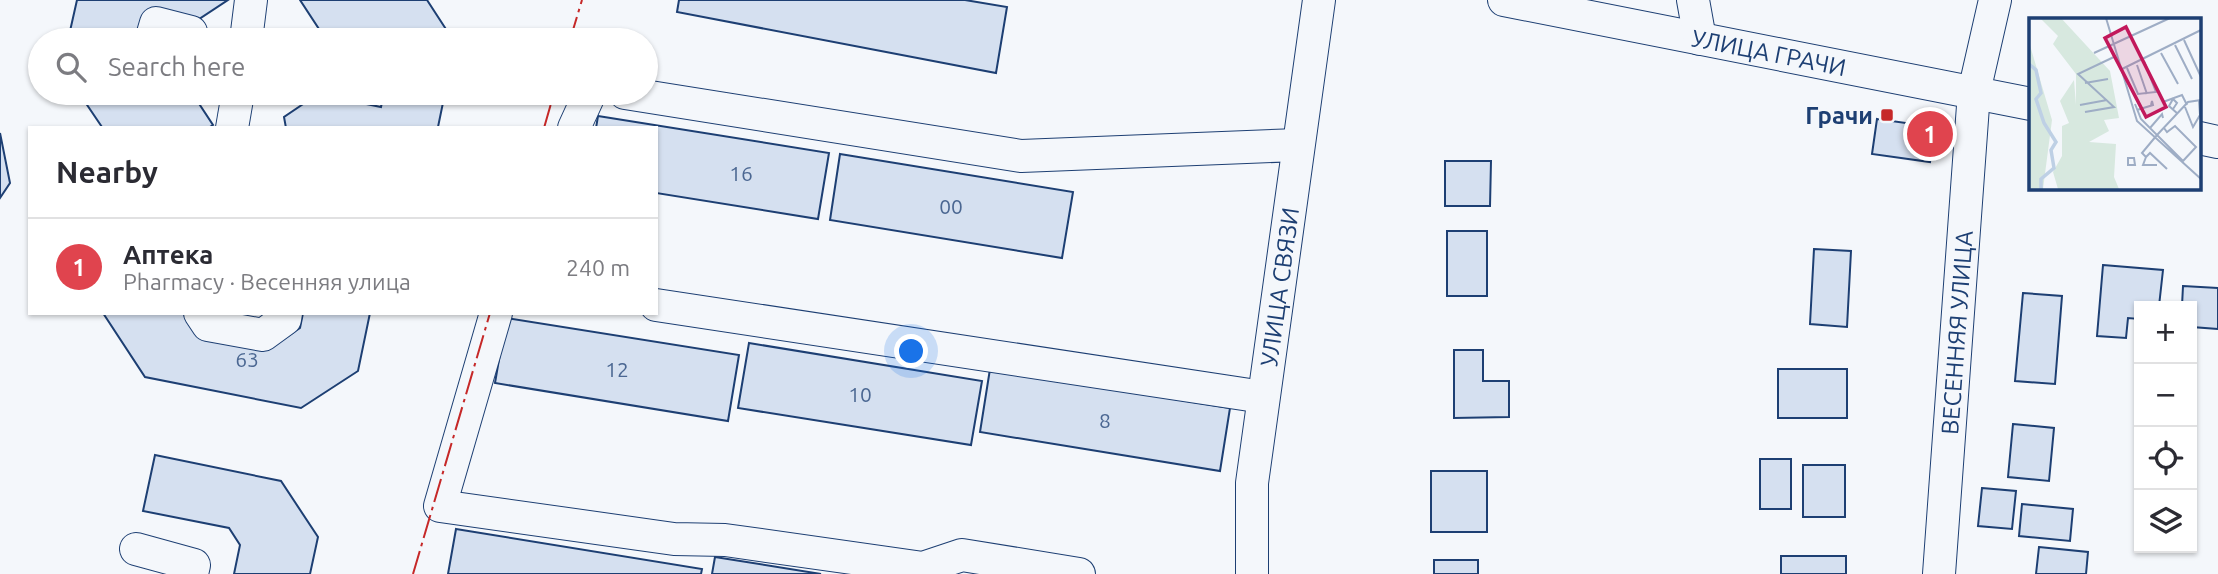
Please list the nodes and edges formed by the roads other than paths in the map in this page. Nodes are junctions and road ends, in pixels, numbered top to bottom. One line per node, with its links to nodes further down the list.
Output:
1 (251, 0): 8 (street)
2 (1319, 0): 19 (street, УЛИЦА СВЯЗИ)
3 (1504, 0): 9 (street, УЛИЦА ГРАЧИ)
4 (1693, 0): 9 (street)
5 (1995, 0): 10 (street, ВЕСЕННЯЯ УЛИЦА)
6 (155, 28): 7 (street)
7 (175, 28)
8 (248, 28)
9 (1700, 39): 10 (street, УЛИЦА ГРАЧИ)
10 (1974, 92): 12 (street, УЛИЦА ГРАЧИ); 29 (street, ВЕСЕННЯЯ УЛИЦА)
11 (658, 98): 19 (street)
12 (2029, 104)
13 (236, 105): 15 (street)
14 (585, 105): 16 (street)
15 (232, 126)
16 (575, 126)
17 (2200, 138): 18 (street)
18 (2218, 142)
19 (1298, 145): 24 (street, УЛИЦА СВЯЗИ)
20 (658, 305): 24 (street)
21 (201, 315): 22 (street)
22 (286, 315)
23 (495, 315): 27 (street)
24 (1263, 397): 28 (street, УЛИЦА СВЯЗИ)
25 (136, 549): 26 (street)
26 (192, 574)
27 (1079, 574)
28 (1252, 574)
29 (1939, 574)

